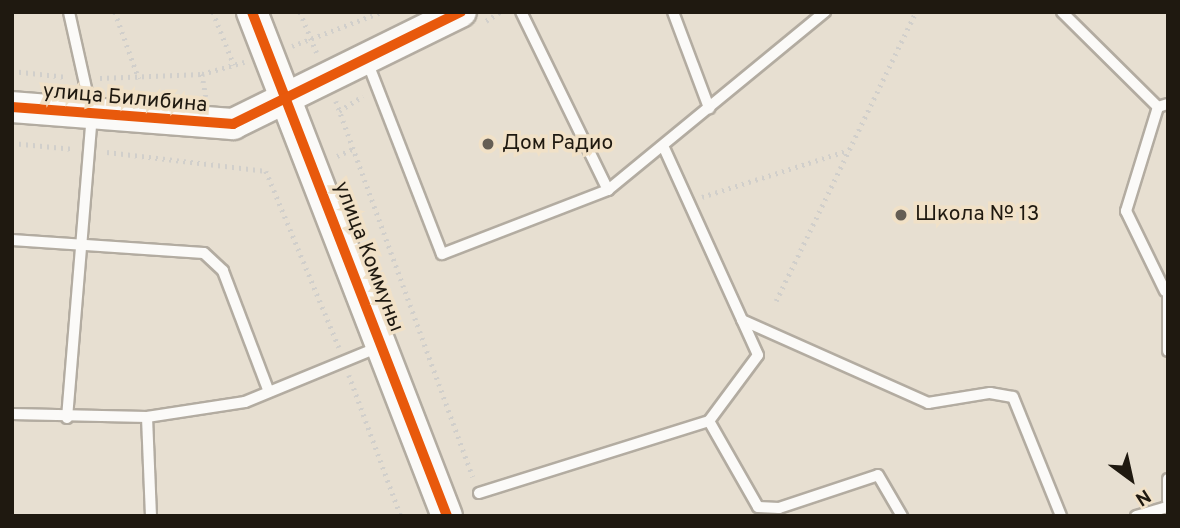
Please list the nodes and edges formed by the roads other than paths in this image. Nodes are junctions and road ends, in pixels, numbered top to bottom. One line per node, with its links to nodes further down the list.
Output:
1 (69, 12): 13 (lane)
2 (253, 12): 9 (street, улица Коммуны)
3 (460, 12): 8 (street, улица Билибина)
4 (521, 12): 15 (lane)
5 (673, 12): 12 (lane)
6 (825, 12): 12 (lane)
7 (1062, 12): 10 (lane)
8 (367, 61): 9 (street, улица Билибина); 15 (lane)
9 (287, 101): 13 (street, улица Билибина); 20 (street, улица Коммуны)
10 (1163, 105): 18 (lane)
11 (12, 107): 13 (street, улица Билибина)
12 (709, 108): 14 (lane)
13 (92, 115): 17 (lane)
14 (664, 148): 15 (lane); 19 (lane)
15 (608, 190)
16 (12, 240): 17 (lane)
17 (82, 242): 22 (lane); 25 (lane)
18 (1166, 290): 21 (lane)
19 (742, 320): 26 (lane); 34 (lane)
20 (382, 345): 22 (lane); 32 (street, улица Коммуны)
21 (1168, 351)
22 (269, 392): 24 (lane)
23 (12, 414): 25 (lane)
24 (147, 417): 25 (lane); 31 (lane)
25 (67, 418)
26 (709, 421): 28 (lane); 33 (lane)
27 (1168, 479): 29 (lane)
28 (479, 493)
29 (1168, 501)
30 (1168, 507): 35 (lane)
31 (151, 516)
32 (447, 516)
33 (902, 516)
34 (1061, 516)
35 (1136, 516)

